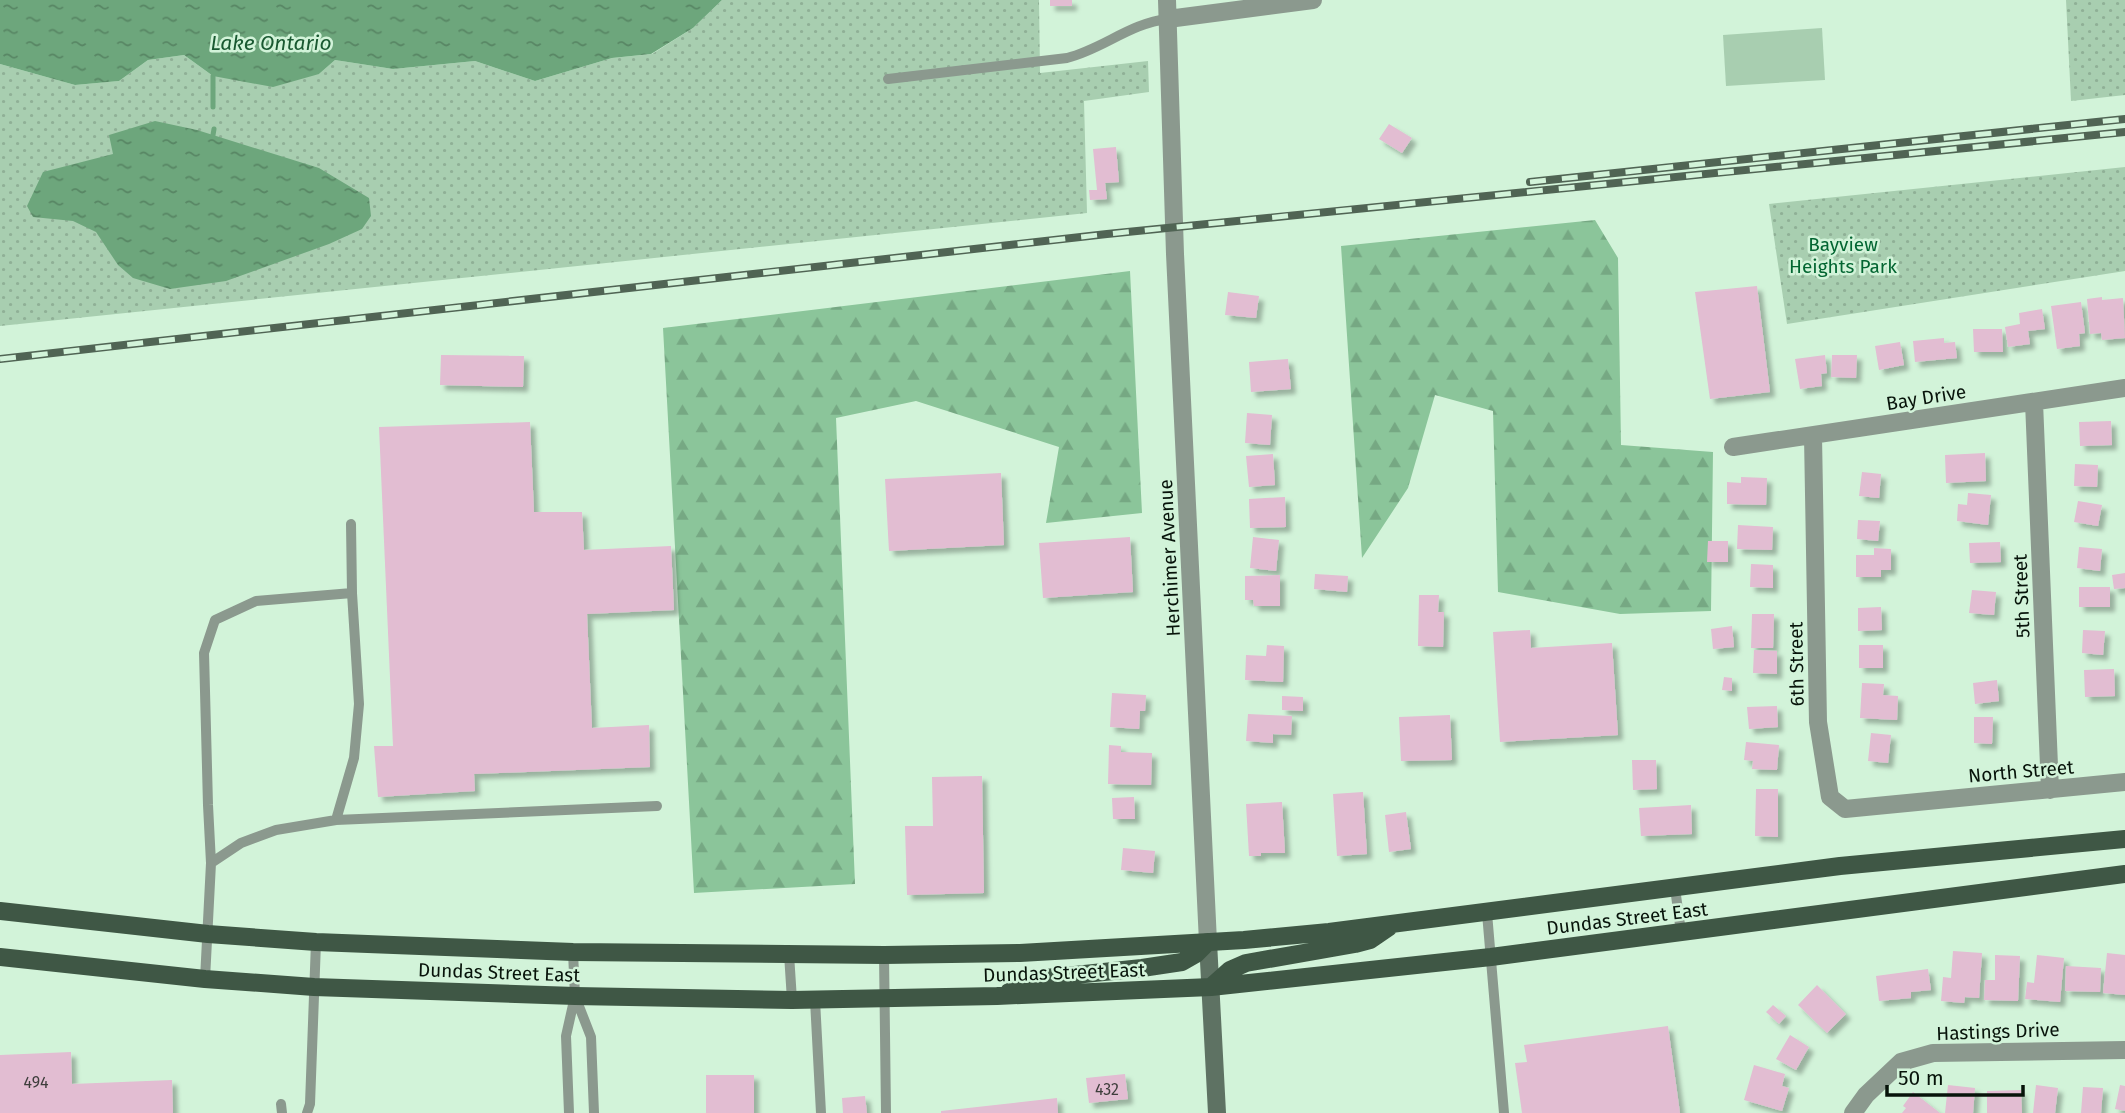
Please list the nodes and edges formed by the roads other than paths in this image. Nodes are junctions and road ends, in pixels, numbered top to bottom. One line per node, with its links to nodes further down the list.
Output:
1 (1167, 0): 3 (street, Herchimer Avenue)
2 (1313, 0): 3 (street)
3 (1168, 19): 4 (lane); 26 (street, Herchimer Avenue)
4 (888, 79)
5 (2125, 388): 6 (street, Bay Drive)
6 (2034, 401): 7 (street, Bay Drive); 12 (street, 5th Street)
7 (1813, 436): 8 (street, Bay Drive); 13 (street, 6th Street)
8 (1733, 447)
9 (351, 524): 10 (lane)
10 (352, 593): 15 (lane); 17 (lane)
11 (2125, 782): 12 (street, North Street)
12 (2050, 790): 13 (street, North Street)
13 (1920, 802)
14 (657, 806): 15 (lane)
15 (336, 820): 17 (lane)
16 (2125, 839): 19 (main road, Dundas Street East)
17 (211, 863): 24 (lane)
18 (2125, 874): 23 (main road, Dundas Street East)
19 (1675, 888): 21 (main road, Dundas Street East); 23 (lane)
20 (0, 911): 24 (main road, Dundas Street East)
21 (1486, 913): 22 (main road, Dundas Street East); 31 (lane)
22 (1394, 924): 26 (main road, Dundas Street East); 34 (main road)
23 (1681, 932): 31 (main road, Dundas Street East)
24 (208, 934): 25 (main road, Dundas Street East); 32 (lane)
25 (316, 942): 27 (main road, Dundas Street East); 33 (lane)
26 (1208, 942): 29 (main road, Dundas Street East); 34 (street, Herchimer Avenue); 36 (main road)
27 (573, 952): 28 (main road, Dundas Street East); 35 (lane)
28 (789, 954): 29 (main road, Dundas Street East); 38 (lane)
29 (884, 955): 37 (lane)
30 (0, 957): 32 (main road, Dundas Street East)
31 (1491, 957): 34 (main road, Dundas Street East); 47 (lane)
32 (205, 979): 33 (main road, Dundas Street East)
33 (314, 987): 35 (main road, Dundas Street East); 41 (lane)
34 (1211, 987): 36 (main road, Dundas Street East); 46 (street, Herchimer Avenue)
35 (575, 996): 38 (main road, Dundas Street East); 42 (lane); 43 (lane)
36 (997, 996): 37 (main road, Dundas Street East)
37 (883, 999): 39 (main road, Dundas Street East); 45 (lane)
38 (792, 1000): 39 (main road, Dundas Street East)
39 (815, 1000): 44 (lane)
40 (2125, 1050): 48 (street, Hastings Drive)
41 (307, 1113)
42 (569, 1113)
43 (594, 1113)
44 (821, 1113)
45 (886, 1113)
46 (1217, 1113)
47 (1504, 1113)
48 (1853, 1113)

